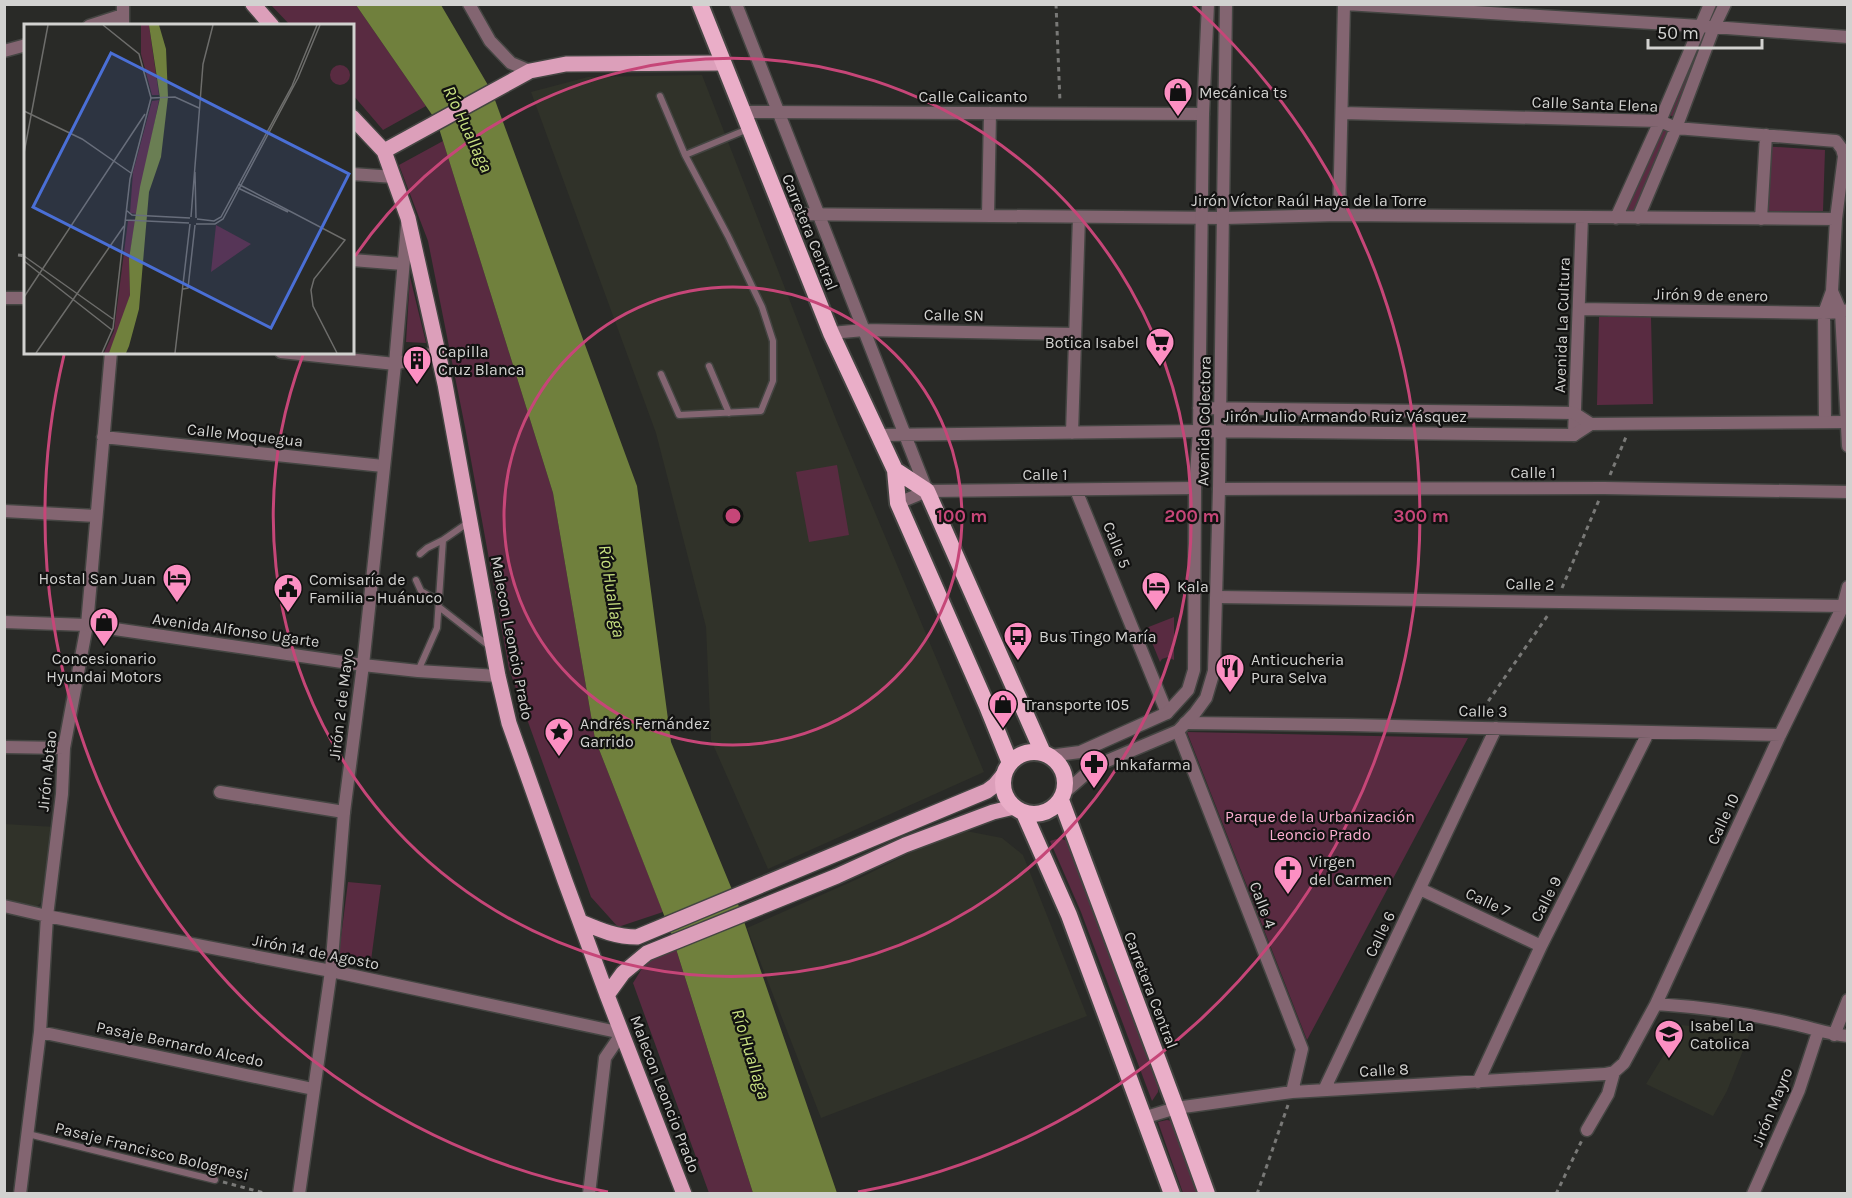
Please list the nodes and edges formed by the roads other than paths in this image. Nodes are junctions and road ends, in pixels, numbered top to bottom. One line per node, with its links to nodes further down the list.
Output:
1 (254, 4): 12 (main road)
2 (469, 4): 19 (street)
3 (700, 4): 18 (highway, Carretera Central)
4 (736, 4): 21 (street)
5 (1208, 4): 25 (street, Avenida Colectora)
6 (1226, 4): 43 (street, Avenida Colectora)
7 (1345, 4): 13 (street); 24 (street)
8 (1710, 4): 13 (street)
9 (1725, 4): 14 (street)
10 (123, 15): 11 (street)
11 (95, 24)
12 (270, 24)
13 (1700, 26): 14 (street); 27 (street)
14 (1714, 27): 15 (street); 29 (street)
15 (1848, 37)
16 (24, 46): 17 (street)
17 (4, 51)
18 (723, 63): 19 (main road); 22 (highway, Carretera Central)
19 (528, 72): 31 (main road)
20 (660, 96): 32 (lane)
21 (779, 111): 22 (street, Calle Calicanto); 23 (street, Calle Calicanto); 36 (street)
22 (744, 112): 28 (highway, Carretera Central)
23 (990, 113): 25 (street, Calle Calicanto); 37 (street)
24 (1342, 113): 27 (street, Calle Santa Elena); 38 (street)
25 (1203, 114): 42 (street, Avenida Colectora)
26 (354, 119): 31 (main road, Malecon Leoncio Prado)
27 (1660, 121): 29 (street, Calle Santa Elena); 44 (street)
28 (750, 128): 32 (lane); 35 (highway, Carretera Central)
29 (1676, 128): 30 (street, Calle Santa Elena); 45 (street)
30 (1766, 135): 46 (street); 47 (street, Calle Santa Elena)
31 (384, 152): 34 (main road, Malecon Leoncio Prado)
32 (685, 155): 68 (lane)
33 (354, 174): 34 (street)
34 (394, 177): 41 (main road, Malecon Leoncio Prado)
35 (783, 214): 36 (street, Jirón Víctor Raúl Haya de la Torre); 57 (highway, Carretera Central)
36 (818, 214): 37 (street, Jirón Víctor Raúl Haya de la Torre); 56 (street)
37 (988, 216): 40 (street, Jirón Víctor Raúl Haya de la Torre)
38 (1339, 216): 39 (street, Jirón Víctor Raúl Haya de la Torre); 43 (street, Jirón Víctor Raúl Haya de la Torre)
39 (1582, 216): 44 (street, Jirón Víctor Raúl Haya de la Torre); 53 (street, Avenida La Cultura)
40 (1079, 217): 42 (street, Jirón Víctor Raúl Haya de la Torre); 58 (street)
41 (408, 218): 49 (street, Jirón 2 de Mayo); 59 (main road, Malecon Leoncio Prado)
42 (1201, 218): 43 (street, Jirón Víctor Raúl Haya de la Torre); 65 (street, Avenida Colectora)
43 (1224, 218): 66 (street, Avenida Colectora)
44 (1616, 218): 45 (street, Jirón Víctor Raúl Haya de la Torre)
45 (1638, 218): 46 (street, Jirón Víctor Raúl Haya de la Torre)
46 (1761, 219): 47 (street, Jirón Víctor Raúl Haya de la Torre)
47 (1836, 219): 50 (street)
48 (354, 260): 49 (street)
49 (402, 264): 62 (street, Jirón 2 de Mayo)
50 (1832, 291): 54 (street); 55 (street)
51 (4, 298): 52 (street)
52 (24, 298)
53 (1580, 309): 54 (street, Jirón 9 de enero); 69 (street, Avenida La Cultura)
54 (1824, 313): 55 (street, Jirón 9 de enero); 70 (street)
55 (1844, 316): 71 (street)
56 (864, 330): 57 (street, Calle SN); 58 (street, Calle SN); 78 (street)
57 (831, 333): 77 (highway, Carretera Central)
58 (1075, 334): 76 (street)
59 (438, 352): 62 (street); 92 (main road, Malecon Leoncio Prado)
60 (111, 354): 80 (street, Jirón Abtao)
61 (300, 354): 62 (street)
62 (395, 364): 82 (street, Jirón 2 de Mayo)
63 (709, 366): 68 (lane)
64 (661, 374): 68 (lane)
65 (1199, 408): 66 (street, Jirón Julio Armando Ruiz Vásquez); 73 (street, Avenida Colectora)
66 (1220, 410): 67 (street, Jirón Julio Armando Ruiz Vásquez); 74 (street, Avenida Colectora)
67 (1413, 411): 69 (street, Jirón Julio Armando Ruiz Vásquez); 75 (street)
68 (729, 413)
69 (1574, 413): 72 (street); 79 (street, Avenida La Cultura)
70 (1826, 422): 71 (street); 72 (street)
71 (1847, 422): 81 (street)
72 (1591, 424): 79 (street)
73 (1199, 431): 74 (street, Jirón Julio Armando Ruiz Vásquez); 76 (street, Jirón Julio Armando Ruiz Vásquez); 84 (street, Avenida Colectora)
74 (1220, 432): 75 (street, Jirón Julio Armando Ruiz Vásquez); 85 (street, Avenida Colectora)
75 (1412, 432): 79 (street, Jirón Julio Armando Ruiz Vásquez)
76 (1072, 433): 78 (street, Jirón Julio Armando Ruiz Vásquez)
77 (879, 435): 78 (street, Jirón Julio Armando Ruiz Vásquez); 83 (highway, Carretera Central)
78 (905, 435): 87 (street)
79 (1575, 435)
80 (103, 437): 82 (street, Calle Moquegua); 91 (street, Jirón Abtao)
81 (1848, 446)
82 (383, 466): 103 (street, Jirón 2 de Mayo)
83 (895, 470): 87 (highway); 89 (highway, Carretera Central)
84 (1195, 488): 86 (street, Calle 1); 106 (street, Avenida Colectora)
85 (1219, 489): 88 (street, Calle 1); 97 (street, Avenida Colectora)
86 (1076, 490): 87 (street, Calle 1); 106 (street, Calle 5)
87 (927, 491): 89 (street, Calle 1); 113 (highway)
88 (1848, 492)
89 (898, 503): 114 (highway, Carretera Central)
90 (4, 511): 91 (street)
91 (96, 516): 101 (street, Jirón Abtao)
92 (471, 520): 93 (lane); 102 (main road, Malecon Leoncio Prado)
93 (443, 540): 94 (lane); 98 (lane)
94 (420, 554)
95 (416, 580): 98 (lane)
96 (1848, 587): 99 (street, Calle 10)
97 (1217, 597): 99 (street, Calle 2); 107 (street, Avenida Colectora)
98 (439, 604): 102 (lane); 104 (lane)
99 (1843, 606): 110 (street, Calle 10)
100 (4, 622): 101 (street, Avenida Alfonso Ugarte)
101 (87, 625): 103 (street, Avenida Alfonso Ugarte); 112 (street, Jirón Abtao)
102 (494, 650): 105 (main road, Malecon Leoncio Prado)
103 (363, 665): 104 (street, Avenida Alfonso Ugarte); 118 (street, Jirón 2 de Mayo)
104 (418, 671): 105 (street, Avenida Alfonso Ugarte)
105 (498, 676): 122 (main road, Malecon Leoncio Prado)
106 (1167, 713): 113 (street, Avenida Colectora)
107 (1181, 727): 108 (street, Calle 3); 116 (street, Avenida Colectora); 137 (street, Calle 4)
108 (1496, 728): 109 (street, Calle 3); 119 (street, Calle 6)
109 (1648, 733): 110 (street, Calle 3); 123 (street, Calle 9)
110 (1780, 735): 127 (street, Calle 10)
111 (4, 747): 112 (street)
112 (64, 748): 121 (street, Jirón Abtao)
113 (1046, 755): 114 (highway); 116 (highway)
114 (1007, 769): 117 (highway); 122 (main road)
115 (220, 792): 118 (street)
116 (1062, 796): 117 (highway); 138 (highway, Carretera Central)
117 (1019, 810): 125 (main road); 139 (highway)
118 (344, 812): 124 (street, Jirón 2 de Mayo)
119 (1420, 889): 123 (street, Calle 7); 136 (street, Calle 6)
120 (4, 906): 121 (street, Jirón 14 de Agosto)
121 (47, 916): 124 (street, Jirón 14 de Agosto); 128 (street, Jirón Abtao)
122 (580, 922): 125 (main road, Malecon Leoncio Prado)
123 (1541, 946): 134 (street, Calle 9)
124 (331, 971): 130 (street, Jirón 14 de Agosto); 135 (street, Jirón 2 de Mayo)
125 (607, 995): 130 (main road, Malecon Leoncio Prado)
126 (1848, 1000): 131 (street)
127 (1656, 1004): 129 (street); 133 (street, Calle 10)
128 (40, 1032): 135 (street, Pasaje Bernardo Alcedo); 141 (street, Jirón Abtao)
129 (1818, 1032): 131 (street); 149 (street, Jirón Mayro)
130 (622, 1033): 145 (street); 146 (main road, Malecon Leoncio Prado)
131 (1834, 1035): 132 (street)
132 (1848, 1036)
133 (1614, 1072): 134 (street, Calle 8); 140 (street)
134 (1478, 1082): 136 (street, Calle 8)
135 (313, 1089): 144 (street, Jirón 2 de Mayo)
136 (1324, 1090): 137 (street, Calle 8)
137 (1292, 1092): 138 (street, Calle 8)
138 (1176, 1108): 139 (street, Calle 8); 148 (highway, Carretera Central)
139 (1143, 1118): 147 (highway)
140 (1587, 1130)
141 (28, 1134): 142 (lane, Pasaje Francisco Bolognesi); 143 (street, Jirón Abtao)
142 (215, 1180)
143 (20, 1194)
144 (299, 1194)
145 (589, 1194)
146 (684, 1194)
147 (1172, 1194)
148 (1207, 1194)
149 (1754, 1194)

